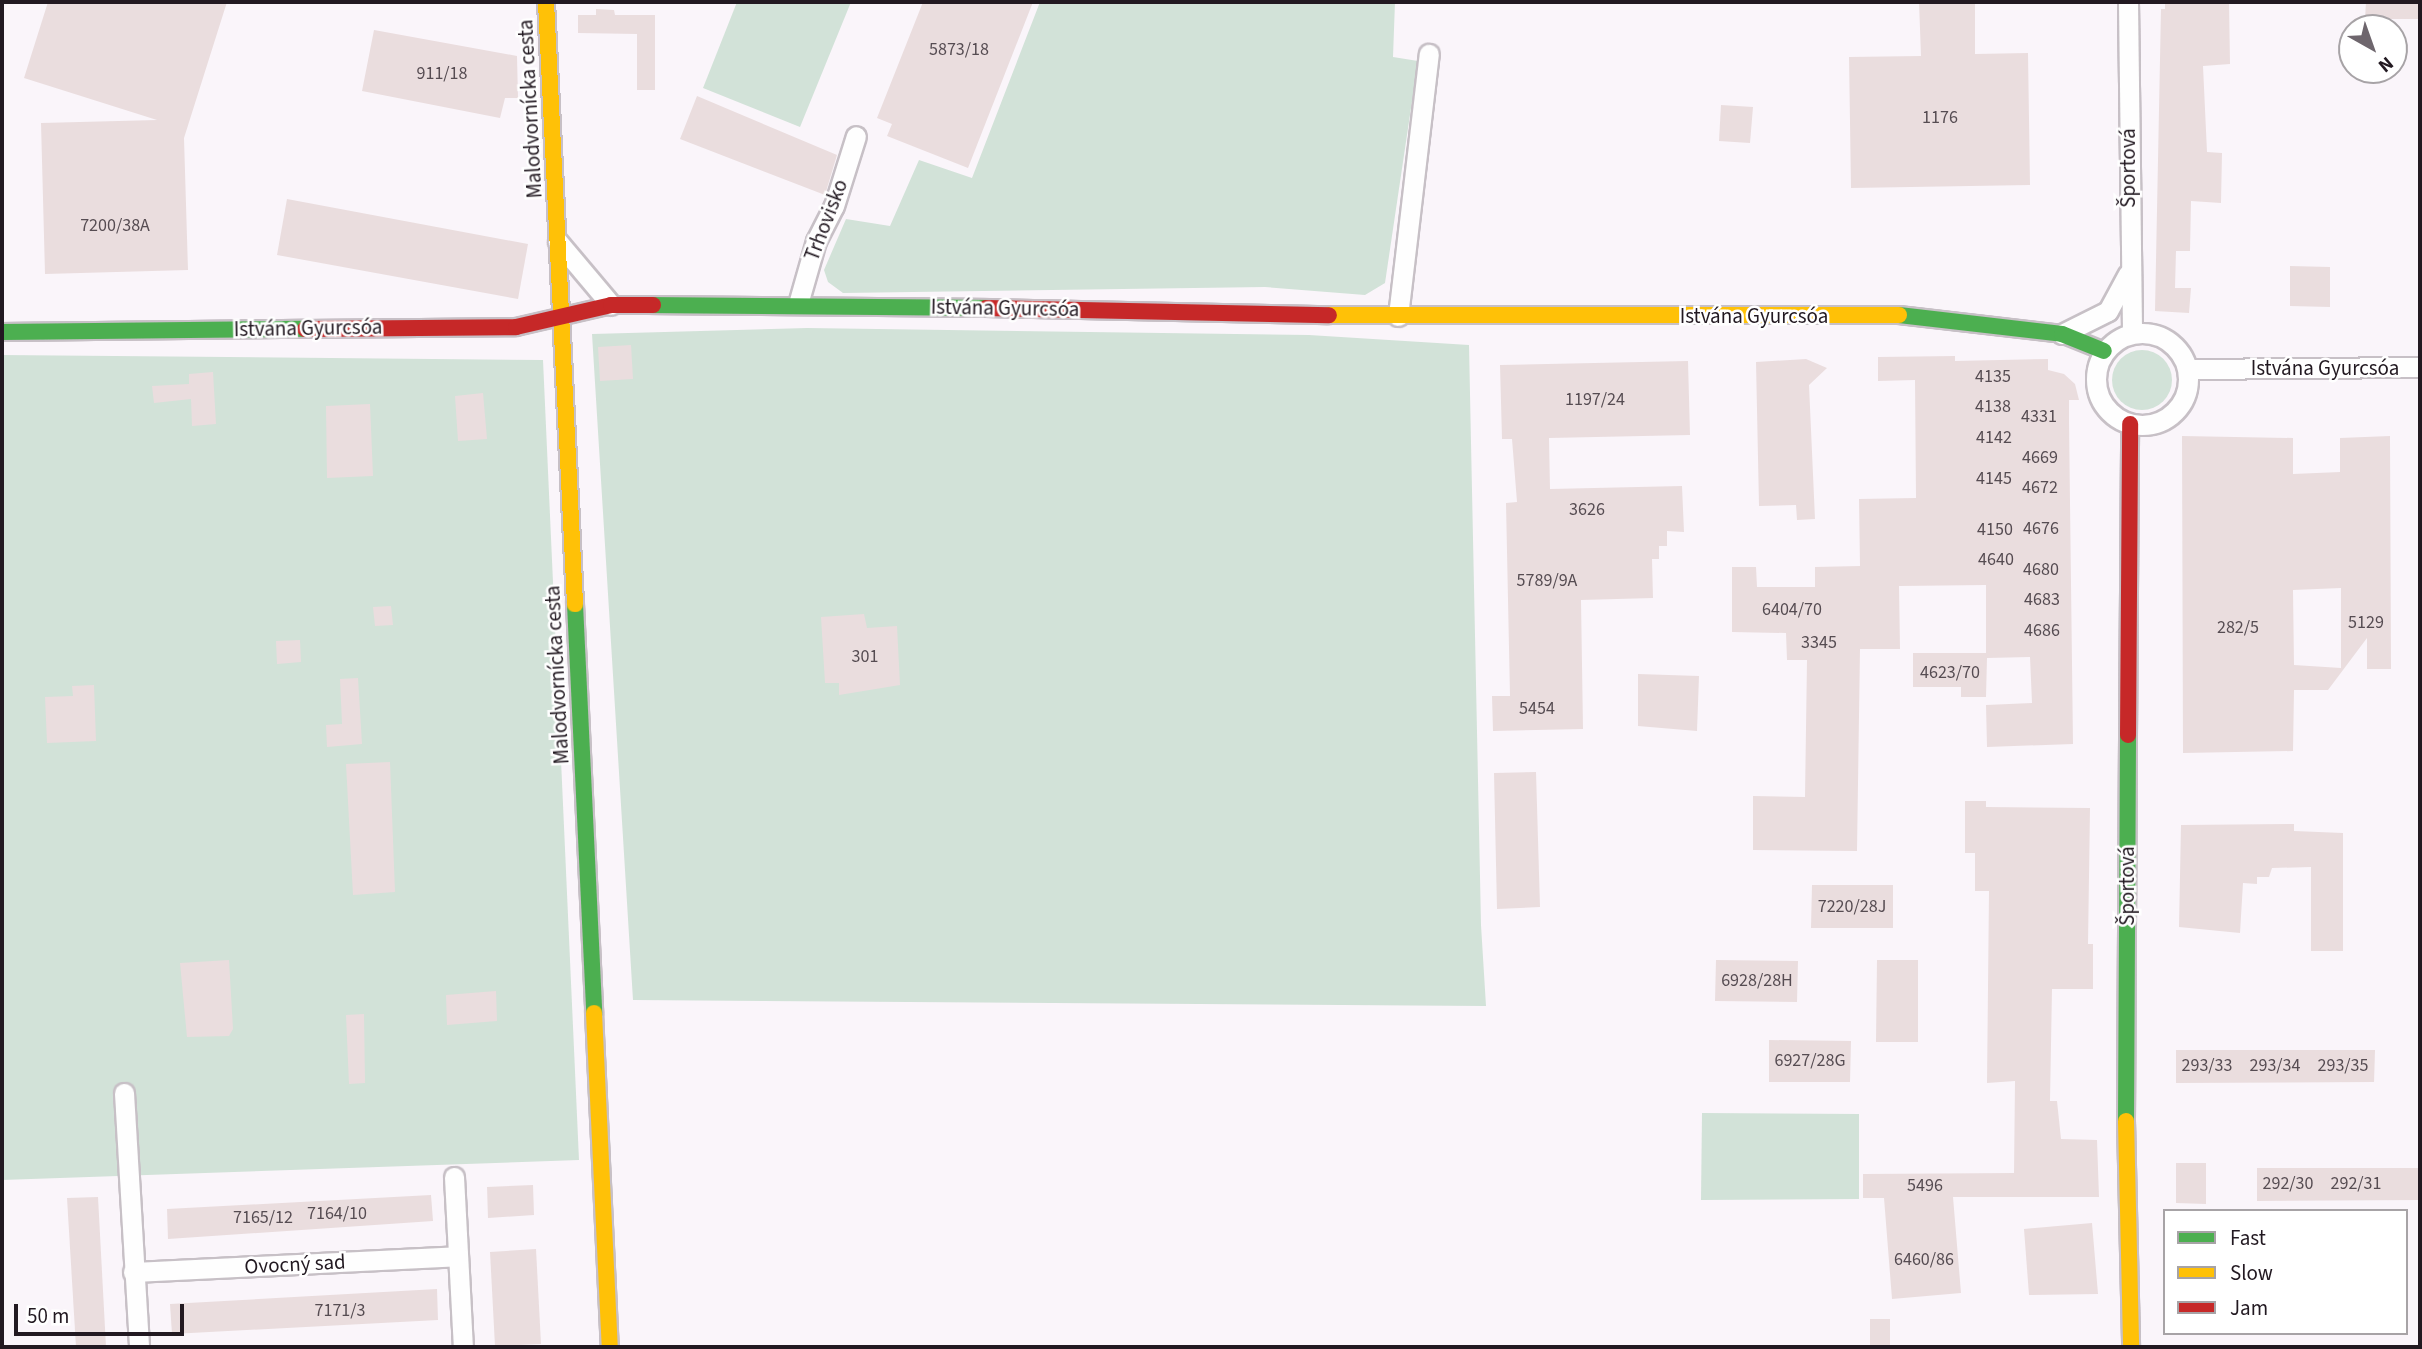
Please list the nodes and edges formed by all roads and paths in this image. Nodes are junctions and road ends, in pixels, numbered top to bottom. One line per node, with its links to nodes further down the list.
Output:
1 (546, 2): 5 (street, Malodvornícka cesta)
2 (2128, 2): 6 (street, Športová)
3 (1429, 54): 9 (street)
4 (856, 136): 7 (street, Trhovisko)
5 (557, 241): 8 (street); 10 (street, Malodvornícka cesta)
6 (2129, 273): 12 (street); 13 (street, Športová)
7 (798, 304): 8 (street, Istvána Gyurcsóa); 9 (street, Istvána Gyurcsóa)
8 (611, 305): 10 (street, Istvána Gyurcsóa)
9 (1398, 316): 12 (street, Istvána Gyurcsóa)
10 (560, 317): 11 (street, Istvána Gyurcsóa); 24 (street, Malodvornícka cesta)
11 (2, 332)
12 (2062, 334): 14 (street, Istvána Gyurcsóa)
13 (2132, 334): 14 (street); 16 (street)
14 (2105, 351): 17 (street)
15 (2420, 367): 16 (street, Istvána Gyurcsóa)
16 (2188, 369): 17 (street)
17 (2130, 424): 25 (street, Športová)
18 (124, 1093): 21 (street)
19 (454, 1177): 20 (street)
20 (458, 1256): 21 (street, Ovocný sad); 23 (street)
21 (133, 1272): 22 (street)
22 (139, 1347)
23 (463, 1347)
24 (610, 1347)
25 (2131, 1347)

